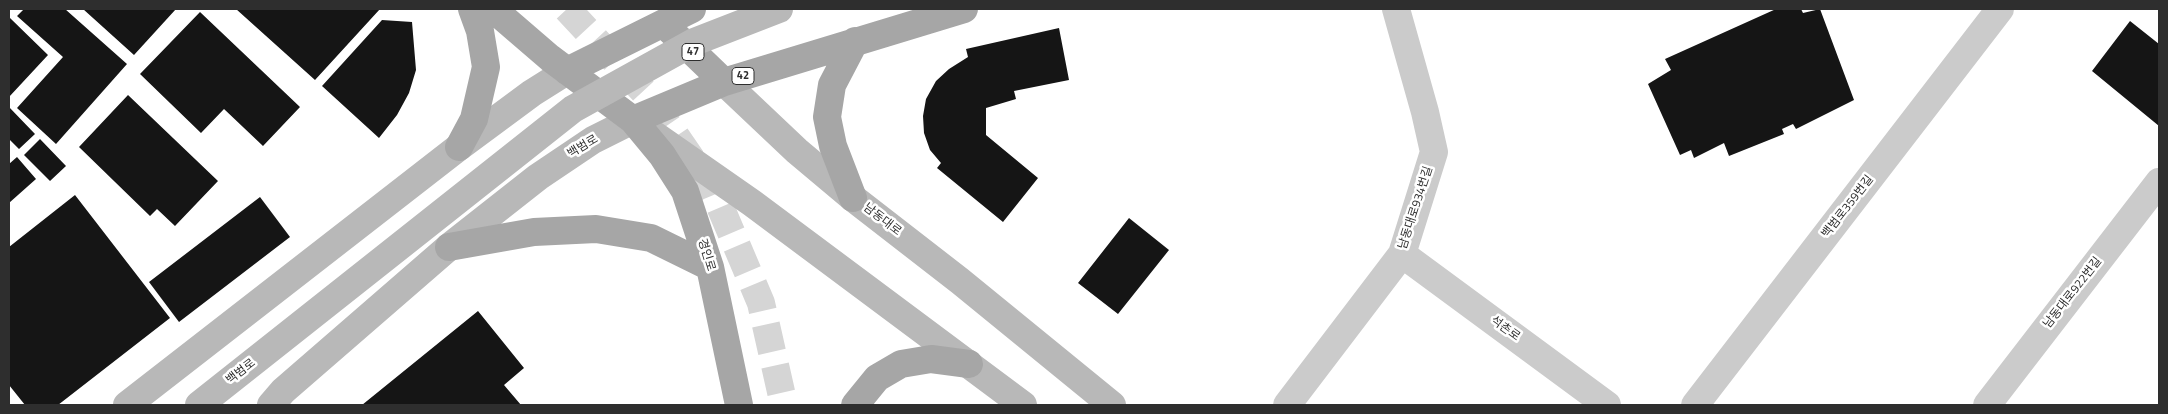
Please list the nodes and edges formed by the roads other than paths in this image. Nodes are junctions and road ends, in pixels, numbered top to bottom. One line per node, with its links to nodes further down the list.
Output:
1 (472, 9): 13 (main road)
2 (493, 9): 10 (main road, 경인로)
3 (692, 9): 8 (main road)
4 (779, 9): 21 (main road, 백범로, bridge)
5 (964, 9): 9 (main road, 백범로 / 42)
6 (1396, 9): 17 (street, 남동대로934번길)
7 (2000, 9): 29 (street, 백범로359번길)
8 (656, 16): 10 (main road); 11 (main road, 남동대로 / 47)
9 (855, 41): 11 (main road, 백범로 / 42); 15 (main road)
10 (567, 71): 12 (main road, 경인로); 13 (main road)
11 (724, 82): 12 (main road, 백범로 / 42); 15 (main road, 남동대로 / 47)
12 (633, 120): 16 (main road, 백범로); 18 (main road, 경인로); 19 (main road)
13 (459, 147): 20 (main road)
14 (2159, 182): 30 (street, 남동대로922번길)
15 (853, 198): 26 (main road, 남동대로 / 47)
16 (449, 247): 18 (main road); 22 (main road, 백범로)
17 (1402, 254): 27 (street, 남동대로934번길); 28 (street, 석촌로)
18 (710, 267): 23 (main road, 경인로)
19 (969, 364): 24 (main road); 25 (main road)
20 (126, 405)
21 (199, 405)
22 (271, 405)
23 (739, 405)
24 (855, 405)
25 (1023, 405)
26 (1112, 405)
27 (1287, 405)
28 (1608, 405)
29 (1695, 405)
30 (1987, 405)

